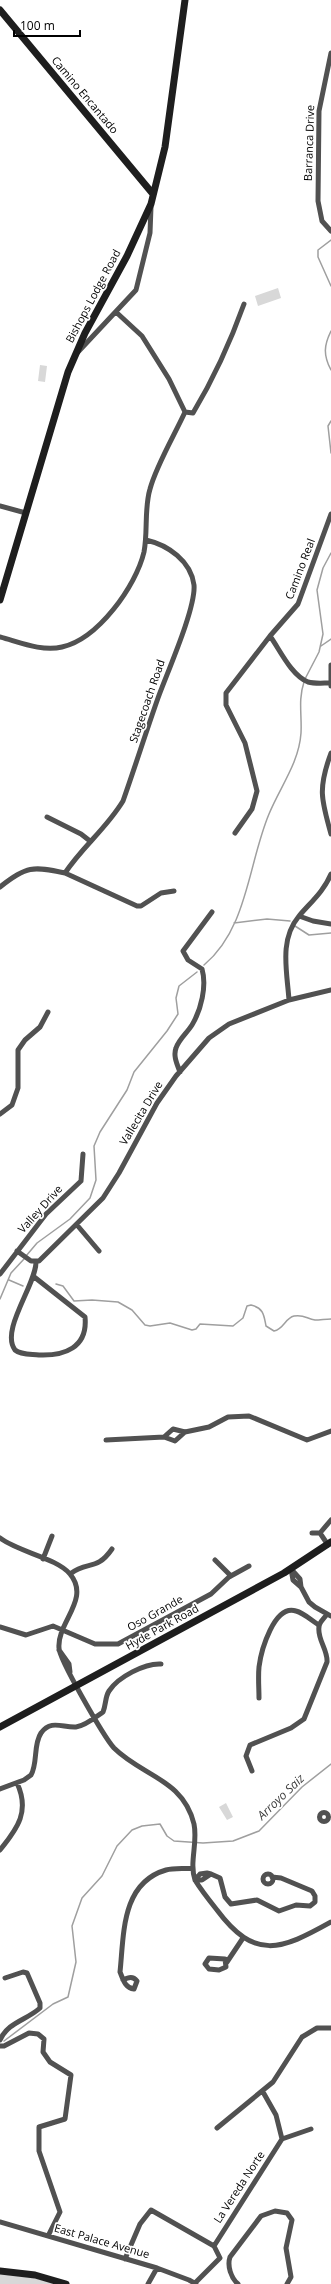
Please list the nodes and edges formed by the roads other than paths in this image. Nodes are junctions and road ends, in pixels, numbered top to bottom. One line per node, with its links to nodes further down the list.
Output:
1 (185, 0): 4 (street, Bishops Lodge Road)
2 (0, 10): 4 (street, Camino Encantado)
3 (331, 53): 6 (street, Barranca Drive)
4 (153, 194): 5 (street, Bishops Lodge Road)
5 (151, 204): 8 (street); 9 (street, Bishops Lodge Road)
6 (331, 231)
7 (244, 304): 10 (street)
8 (116, 312): 9 (street); 10 (street)
9 (74, 357): 12 (street, Bishops Lodge Road)
10 (185, 412): 14 (street)
11 (0, 506): 12 (street)
12 (26, 514): 15 (street, Bishops Lodge Road)
13 (331, 514): 16 (street, Camino Real)
14 (146, 540): 17 (street); 24 (street, Stagecoach Road)
15 (0, 600)
16 (270, 636): 19 (street); 22 (street, Camino Real)
17 (0, 637)
18 (331, 665): 19 (street)
19 (331, 684)
20 (331, 753): 23 (street)
21 (47, 817): 24 (street)
22 (235, 833)
23 (331, 834)
24 (90, 841): 25 (street, Stagecoach Road)
25 (64, 873): 27 (street); 28 (street)
26 (331, 874): 30 (street)
27 (0, 887)
28 (174, 891)
29 (212, 912): 35 (street)
30 (300, 916): 31 (street); 33 (street)
31 (331, 924)
32 (331, 990): 33 (street, Vallecita Drive)
33 (289, 1000): 35 (street, Vallecita Drive)
34 (48, 1012): 36 (street)
35 (180, 1072): 38 (street, Vallecita Drive)
36 (0, 1114)
37 (83, 1154): 39 (street, Valley Drive)
38 (77, 1225): 40 (street); 41 (street, Vallecita Drive)
39 (17, 1251): 41 (street); 42 (street, Valley Drive)
40 (99, 1251)
41 (36, 1262): 43 (street)
42 (0, 1274)
43 (33, 1276): 43 (street)
44 (185, 1432): 45 (street); 46 (street); 46 (street)
45 (331, 1432)
46 (164, 1438): 47 (street)
47 (106, 1440)
48 (331, 1520): 50 (street)
49 (312, 1533): 50 (street)
50 (320, 1533): 53 (street)
51 (52, 1536): 55 (street)
52 (0, 1538): 55 (street)
53 (329, 1543): 58 (street, Hyde Park Road)
54 (112, 1549): 59 (street)
55 (43, 1559): 59 (street)
56 (215, 1560): 60 (street)
57 (249, 1566): 60 (street, Oso Grande)
58 (291, 1569): 61 (street); 67 (street, Hyde Park Road)
59 (70, 1574): 64 (street)
60 (231, 1576): 64 (street, Oso Grande)
61 (329, 1615): 62 (street)
62 (319, 1625): 65 (street); 68 (street)
63 (0, 1627): 64 (street, Oso Grande)
64 (62, 1630): 67 (street)
65 (329, 1663): 71 (street)
66 (161, 1664): 69 (street)
67 (77, 1686): 69 (street); 70 (street, Hyde Park Road)
68 (259, 1698)
69 (95, 1717): 72 (street); 75 (street)
70 (0, 1727)
71 (252, 1771)
72 (17, 1783): 73 (street); 74 (street)
73 (0, 1789)
74 (0, 1850)
75 (193, 1868): 77 (street); 82 (street)
76 (272, 1877): 77 (street)
77 (195, 1880): 79 (street)
78 (331, 1922): 79 (street)
79 (243, 1938): 80 (street)
80 (227, 1962)
81 (5, 1978): 84 (street)
82 (123, 1980)
83 (331, 2028): 86 (street)
84 (0, 2040)
85 (0, 2046): 91 (street)
86 (263, 2092): 87 (street); 89 (street)
87 (217, 2128)
88 (311, 2129): 89 (street)
89 (282, 2138): 92 (street, La Vereda Norte)
90 (0, 2222): 91 (street, East Palace Avenue)
91 (48, 2236): 95 (street, East Palace Avenue)
92 (214, 2246): 94 (street); 95 (street)
93 (230, 2257): 94 (street); 101 (street); 102 (street)
94 (220, 2258): 98 (street)
95 (125, 2259): 96 (street, East Palace Avenue)
96 (157, 2268): 98 (street, East Palace Avenue); 100 (street)
97 (0, 2271): 99 (street)
98 (195, 2283)
99 (66, 2284)
100 (148, 2284)
101 (238, 2284)
102 (287, 2284)

